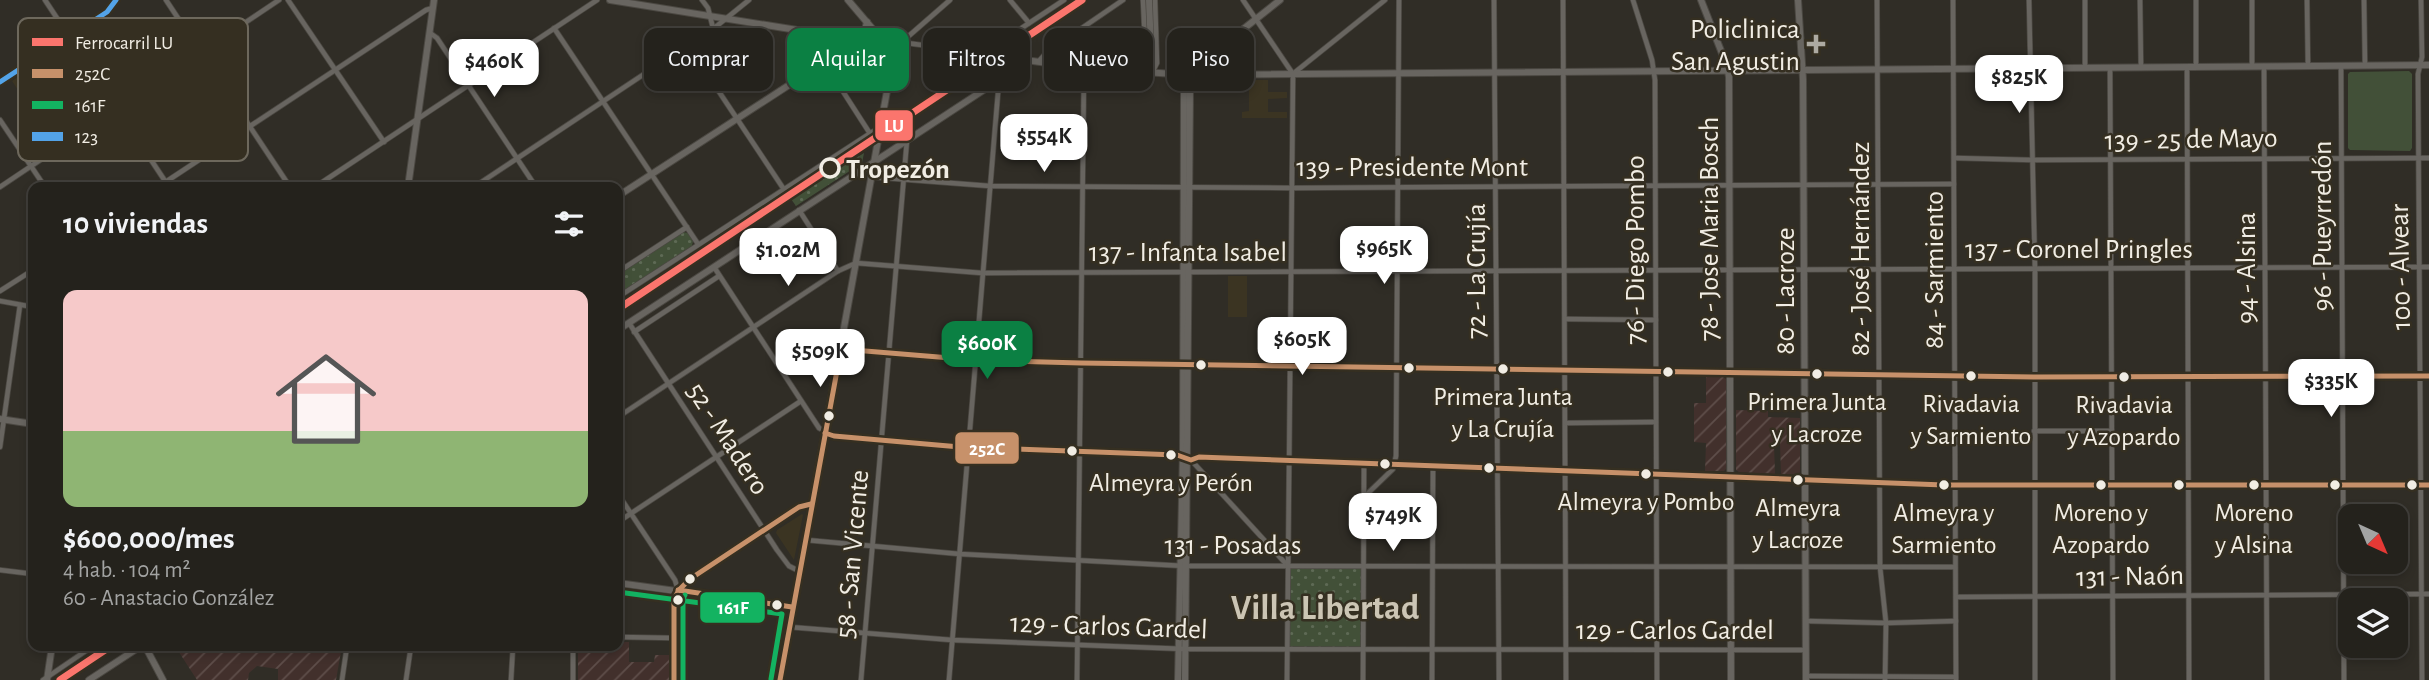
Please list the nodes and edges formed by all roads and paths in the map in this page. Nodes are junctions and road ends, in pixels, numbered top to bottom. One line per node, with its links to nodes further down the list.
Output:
1 (45, 0): 39 (street)
2 (116, 0): 40 (street)
3 (166, 0): 41 (street)
4 (279, 0): 44 (street)
5 (288, 0): 73 (street)
6 (597, 0): 47 (street)
7 (610, 0): 38 (street)
8 (702, 0): 38 (street)
9 (749, 0): 42 (street)
10 (950, 0): 56 (street)
11 (1010, 0): 46 (street)
12 (1063, 0): 46 (street)
13 (1123, 0): 59 (street)
14 (1143, 0): 52 (street)
15 (1149, 0): 53 (street)
16 (1155, 0): 81 (street)
17 (1243, 0): 43 (street)
18 (1280, 0): 43 (street)
19 (1385, 0): 85 (street)
20 (1399, 0): 82 (street)
21 (1494, 0): 83 (street, 72 - La Crujía)
22 (1563, 0): 84 (street)
23 (1633, 0): 79 (street, 76 - Diego Pombo)
24 (1701, 0): 80 (street)
25 (1798, 0): 77 (street, 80 - Lacroze)
26 (1877, 0): 74 (street, 82 - José Hernández)
27 (1953, 0): 78 (street, 84 - Sarmiento)
28 (2029, 0): 75 (street)
29 (2085, 0): 70 (street)
30 (2140, 0): 72 (street)
31 (2196, 0): 69 (street)
32 (2252, 0): 65 (street)
33 (2307, 0): 61 (street)
34 (2364, 0): 62 (street)
35 (2421, 0): 63 (street, 100 - Alvear)
36 (852, 1): 45 (street)
37 (434, 4): 55 (street); 73 (street)
38 (710, 16): 42 (street); 48 (street)
39 (57, 18)
40 (98, 18)
41 (178, 18)
42 (728, 18): 48 (street); 49 (street)
43 (1256, 19): 54 (street); 85 (street)
44 (248, 21)
45 (867, 22): 50 (street); 51 (street)
46 (1029, 23): 57 (street)
47 (555, 28): 89 (street); 98 (street)
48 (713, 28)
49 (794, 28)
50 (866, 28)
51 (872, 28)
52 (1144, 28)
53 (1150, 28)
54 (1244, 28)
55 (430, 33): 89 (street); 99 (street)
56 (909, 36)
57 (909, 43)
58 (1030, 60): 59 (street)
59 (1039, 61): 60 (street)
60 (1044, 62)
61 (2308, 65): 66 (street); 67 (street)
62 (2365, 65): 63 (street); 67 (street)
63 (2420, 65): 64 (street); 113 (street, 100 - Alvear)
64 (2429, 65)
65 (2252, 66): 66 (street); 69 (street)
66 (2264, 66): 112 (street, 94 - Alsina)
67 (2341, 66): 109 (street, 96 - Pueyrredón)
68 (2187, 67): 69 (street); 72 (street); 111 (street)
69 (2196, 67)
70 (2085, 68): 71 (street); 75 (street)
71 (2110, 68): 72 (street); 118 (street)
72 (2141, 68)
73 (336, 69): 103 (street); 107 (street)
74 (1877, 69): 77 (street); 78 (street); 135 (street, 82 - José Hernández)
75 (2031, 69): 78 (street); 117 (street)
76 (18, 70): 88 (street)
77 (1803, 70): 80 (street); 138 (street, 80 - Lacroze)
78 (1954, 70): 110 (street, 84 - Sarmiento)
79 (1654, 71): 80 (street); 84 (street); 140 (street, 76 - Diego Pombo)
80 (1728, 71): 137 (street, 78 - Jose Maria Bosch)
81 (1153, 72)
82 (1399, 72): 83 (street); 85 (street); 143 (street)
83 (1494, 72): 84 (street); 144 (street, 72 - La Crujía)
84 (1564, 73): 145 (street)
85 (1293, 74): 87 (street); 148 (street)
86 (644, 75): 98 (street)
87 (1254, 76)
88 (0, 82)
89 (469, 85): 99 (street); 115 (street)
90 (787, 85): 100 (street)
91 (719, 91): 100 (street)
92 (842, 91): 105 (street)
93 (887, 91): 104 (street)
94 (982, 91): 106 (street)
95 (998, 91): 142 (street)
96 (1084, 91): 139 (street)
97 (1184, 91): 147 (street)
98 (603, 102): 115 (street); 124 (street)
99 (418, 118): 107 (street); 132 (street)
100 (737, 118): 124 (street); 146 (street)
101 (0, 120): 108 (street)
102 (248, 122): 103 (street)
103 (250, 125): 130 (street)
104 (881, 126): 105 (street); 116 (street)
105 (869, 132): 146 (street)
106 (907, 139): 116 (street); 126 (street, 58 - San Vicente)
107 (384, 142): 131 (street)
108 (18, 146)
109 (2341, 157): 112 (street, 139 - 25 de Mayo); 113 (street, 139 - 25 de Mayo); 160 (street, 96 - Pueyrredón)
110 (1954, 158): 117 (street, 139 - 25 de Mayo); 136 (street, 84 - Sarmiento)
111 (2188, 158): 112 (street, 139 - 25 de Mayo); 118 (street, 139 - 25 de Mayo); 159 (street)
112 (2265, 158): 156 (street, 94 - Alsina)
113 (2419, 158): 114 (street, 139 - 25 de Mayo); 157 (street, 100 - Alvear)
114 (2429, 158)
115 (517, 159): 133 (street); 134 (street)
116 (874, 160): 125 (street); 150 (street)
117 (2032, 160): 118 (street, 139 - 25 de Mayo); 169 (street)
118 (2110, 160): 162 (street)
119 (29, 161): 123 (street)
120 (39, 161): 123 (street)
121 (151, 161): 128 (street)
122 (200, 161): 129 (street)
123 (32, 166): 127 (street); 141 (street)
124 (651, 174): 149 (street); 151 (street)
125 (872, 177): 126 (street, 139 - Presidente Mont); 153 (street)
126 (902, 179): 142 (street, 139 - Presidente Mont); 154 (street, 58 - San Vicente)
127 (43, 182)
128 (165, 182)
129 (171, 182)
130 (287, 182)
131 (323, 182)
132 (409, 182)
133 (482, 182)
134 (533, 182)
135 (1879, 184): 136 (street, 139 - Presidente Mont); 138 (street, 139 - Presidente Mont); 167 (street, 82 - José Hernández)
136 (1954, 184): 168 (street, 84 - Sarmiento)
137 (1729, 185): 138 (street, 139 - Presidente Mont); 140 (street, 139 - Presidente Mont); 165 (street, 78 - Jose Maria Bosch)
138 (1804, 185): 166 (street, 80 - Lacroze)
139 (1082, 186): 142 (street, 139 - Presidente Mont); 147 (street, 139 - Presidente Mont); 173 (street)
140 (1655, 186): 145 (street, 139 - Presidente Mont); 164 (street, 76 - Diego Pombo)
141 (0, 187)
142 (990, 187): 177 (street)
143 (1398, 187): 144 (street, 139 - Presidente Mont); 148 (street, 139 - Presidente Mont); 172 (street)
144 (1495, 187): 145 (street, 139 - Presidente Mont); 175 (street, 72 - La Crujía)
145 (1564, 187): 163 (street)
146 (783, 188): 152 (street)
147 (1187, 188): 148 (street, 139 - Presidente Mont); 174 (street)
148 (1292, 188): 171 (street)
149 (623, 193)
150 (799, 210): 155 (street); 170 (street)
151 (687, 227): 152 (street); 161 (street)
152 (698, 244): 180 (street)
153 (856, 263): 154 (street, 137 - Infanta Isabel); 170 (street); 190 (street)
154 (896, 266): 177 (street, 137 - Infanta Isabel); 191 (street, 58 - San Vicente)
155 (714, 267): 178 (street); 186 (street)
156 (2265, 267): 159 (street, 137 - Coronel Pringles); 160 (street, 137 - Coronel Pringles); 210 (street, 94 - Alsina)
157 (2420, 267): 158 (street, 137 - Coronel Pringles); 160 (street, 137 - Coronel Pringles); 205 (street, 100 - Alvear)
158 (2429, 267)
159 (2188, 268): 162 (street, 137 - Coronel Pringles); 209 (street)
160 (2343, 268): 204 (street, 96 - Pueyrredón)
161 (623, 269)
162 (2111, 269): 169 (street, 137 - Coronel Pringles); 208 (street)
163 (1564, 270): 164 (street, 137 - Infanta Isabel); 175 (street, 137 - Infanta Isabel); 184 (street)
164 (1656, 270): 165 (street, 137 - Infanta Isabel); 185 (street, 76 - Diego Pombo)
165 (1730, 270): 166 (street, 137 - Coronel Pringles); 200 (street, 78 - Jose Maria Bosch)
166 (1804, 270): 167 (street, 137 - Coronel Pringles); 201 (street, 80 - Lacroze)
167 (1879, 270): 168 (street, 137 - Coronel Pringles); 202 (street, 82 - José Hernández)
168 (1955, 270): 169 (street, 137 - Coronel Pringles); 203 (street, 84 - Sarmiento)
169 (2035, 270): 207 (street)
170 (838, 271): 188 (street)
171 (1291, 271): 172 (street, 137 - Infanta Isabel); 174 (street, 137 - Infanta Isabel); 195 (street)
172 (1397, 271): 175 (street, 137 - Infanta Isabel); 196 (street)
173 (1082, 272): 174 (street, 137 - Infanta Isabel); 177 (street, 137 - Infanta Isabel); 193 (street)
174 (1187, 272): 194 (street)
175 (1495, 272): 197 (street, 72 - La Crujía)
176 (28, 273): 179 (street)
177 (982, 273): 192 (street)
178 (719, 276): 188 (street); 189 (street)
179 (0, 291)
180 (623, 294)
181 (0, 301): 182 (street)
182 (20, 305): 183 (street); 214 (street)
183 (28, 306)
184 (1565, 319): 185 (street); 198 (street)
185 (1656, 320): 199 (street, 76 - Diego Pombo)
186 (629, 323): 187 (street); 189 (street, 52 - Madero)
187 (623, 327)
188 (753, 327): 211 (street); 212 (street)
189 (635, 332): 211 (street, 52 - Madero)
190 (841, 349): 191 (street); 220 (street)
191 (889, 354): 192 (street); 221 (street, 58 - San Vicente)
192 (975, 360): 193 (street); 223 (street)
193 (1081, 363): 194 (street); 224 (street)
194 (1185, 364): 195 (street); 226 (street)
195 (1289, 366): 196 (street); 227 (street)
196 (1397, 367): 197 (street); 229 (street)
197 (1496, 369): 198 (street); 231 (street, 72 - La Crujía)
198 (1565, 371): 199 (street); 217 (street)
199 (1656, 372): 200 (street); 215 (street, 76 - Diego Pombo)
200 (1730, 373): 201 (street); 234 (street, 78 - Jose Maria Bosch)
201 (1805, 374): 202 (street); 235 (street, 80 - Lacroze)
202 (1880, 374): 203 (street); 236 (street, 82 - José Hernández)
203 (1955, 375): 207 (street); 238 (street, 84 - Sarmiento)
204 (2343, 376): 205 (street); 210 (street); 237 (street, 96 - Pueyrredón)
205 (2421, 376): 206 (street); 241 (street, 100 - Alvear)
206 (2429, 376)
207 (2035, 377): 208 (street); 219 (street)
208 (2112, 377): 209 (street); 218 (street)
209 (2188, 377): 210 (street); 240 (street)
210 (2266, 377): 244 (street, 94 - Alsina)
211 (668, 383): 213 (street); 225 (street, 52 - Madero)
212 (801, 401): 220 (street); 225 (street)
213 (623, 414)
214 (2, 420): 216 (street); 222 (street)
215 (1656, 422): 217 (street); 233 (street, 76 - Diego Pombo)
216 (28, 423)
217 (1566, 423): 232 (street)
218 (2112, 431): 219 (street); 239 (street)
219 (2034, 432): 243 (street)
220 (825, 433): 221 (street); 247 (street)
221 (881, 441): 223 (street); 252 (street, 58 - San Vicente)
222 (0, 447)
223 (969, 447): 224 (street); 253 (street)
224 (1079, 452): 226 (street); 254 (street)
225 (716, 457): 248 (street); 250 (street, 52 - Madero)
226 (1187, 458): 227 (street); 256 (street); 257 (street)
227 (1289, 460): 228 (street); 257 (street)
228 (1364, 463): 229 (street); 245 (street)
229 (1395, 464): 230 (street); 245 (street)
230 (1433, 466): 231 (street); 258 (street)
231 (1497, 468): 232 (street); 259 (street, 72 - La Crujía)
232 (1566, 470): 233 (street); 260 (street)
233 (1656, 474): 234 (street); 261 (street, 76 - Diego Pombo)
234 (1731, 478): 235 (street); 262 (street, 78 - Jose Maria Bosch)
235 (1805, 481): 236 (street); 263 (street, 80 - Lacroze)
236 (1880, 483): 238 (street); 264 (street, 82 - José Hernández)
237 (2344, 484): 241 (street); 244 (street); 270 (street, 96 - Pueyrredón)
238 (1955, 485): 243 (street); 265 (street, 84 - Sarmiento)
239 (2113, 485): 240 (street); 243 (street); 277 (street)
240 (2190, 485): 244 (street); 273 (street)
241 (2421, 485): 242 (street); 276 (street, 100 - Alvear)
242 (2429, 485)
243 (2034, 486): 280 (street)
244 (2267, 486): 274 (street, 94 - Alsina)
245 (1364, 496): 255 (street)
246 (623, 502): 248 (street)
247 (811, 504): 250 (street); 251 (street)
248 (631, 514): 249 (street); 271 (street)
249 (623, 519)
250 (765, 530): 267 (street, 52 - Madero); 271 (street)
251 (805, 540): 252 (street, 131 - Posadas); 267 (street)
252 (872, 547): 253 (street, 131 - Posadas); 286 (street, 58 - San Vicente)
253 (961, 554): 254 (street, 131 - Posadas); 289 (street)
254 (1079, 561): 256 (street, 131 - Posadas); 290 (street)
255 (1364, 565): 257 (street, 131 - Posadas); 258 (street, 131 - Posadas); 291 (street)
256 (1182, 566): 257 (street, 131 - Posadas); 292 (street)
257 (1287, 566): 293 (street)
258 (1432, 566): 259 (street, 131 - Posadas); 294 (street)
259 (1498, 567): 260 (street, 131 - Posadas); 295 (street, 72 - La Crujía)
260 (1566, 567): 261 (street, 131 - Posadas); 297 (street)
261 (1657, 567): 262 (street, 131 - Posadas); 296 (street, 76 - Diego Pombo)
262 (1731, 567): 263 (street, 131 - Posadas); 298 (street, 78 - Jose Maria Bosch)
263 (1805, 567): 264 (street, 131 - Posadas); 282 (street, 80 - Lacroze)
264 (1880, 567): 265 (street, 131 - Posadas); 284 (street, 82 - José Hernández)
265 (1955, 567): 279 (street, 84 - Sarmiento)
266 (0, 570): 268 (street)
267 (799, 571): 281 (street)
268 (28, 573)
269 (623, 584): 271 (street)
270 (2344, 588)
271 (678, 590): 281 (street); 288 (street)
272 (2429, 594): 276 (street, 131 - Naón)
273 (2190, 595): 274 (street, 131 - Naón); 277 (street, 131 - Naón); 336 (street)
274 (2267, 595): 278 (street, 131 - Naón); 337 (street, 94 - Alsina)
275 (2408, 595): 276 (street, 131 - Naón)
276 (2421, 595): 339 (street, 100 - Alvear)
277 (2113, 596): 280 (street, 131 - Naón); 335 (street)
278 (2338, 596)
279 (1957, 597): 280 (street, 131 - Naón); 283 (street, 84 - Sarmiento)
280 (2034, 597): 334 (street)
281 (792, 607): 285 (street)
282 (1806, 621): 284 (street, 129 - Carlos Gardel); 299 (street, 80 - Lacroze)
283 (1956, 621): 284 (street, 129 - Carlos Gardel); 311 (street, 84 - Sarmiento)
284 (1886, 623): 310 (street, 82 - José Hernández)
285 (789, 626): 286 (street, 129 - Carlos Gardel); 321 (street)
286 (865, 634): 289 (street, 129 - Carlos Gardel); 322 (street, 58 - San Vicente)
287 (623, 637): 288 (street)
288 (674, 638): 320 (street)
289 (952, 640): 290 (street, 129 - Carlos Gardel); 323 (street)
290 (1077, 645): 292 (street, 129 - Carlos Gardel); 324 (street)
291 (1363, 648): 293 (street, 129 - Carlos Gardel); 294 (street, 129 - Carlos Gardel); 328 (street)
292 (1181, 649): 293 (street, 129 - Carlos Gardel); 325 (street); 326 (street)
293 (1287, 649): 327 (street)
294 (1432, 649): 295 (street, 129 - Carlos Gardel); 329 (street)
295 (1499, 649): 297 (street, 129 - Carlos Gardel); 330 (street, 72 - La Crujía)
296 (1657, 649): 297 (street, 129 - Carlos Gardel); 298 (street, 129 - Carlos Gardel); 332 (street, 76 - Diego Pombo)
297 (1566, 650): 331 (street)
298 (1731, 650): 299 (street, 129 - Carlos Gardel); 333 (street, 78 - Jose Maria Bosch)
299 (1806, 650): 309 (street, 80 - Lacroze)
300 (51, 651): 312 (street)
301 (86, 651): 312 (street)
302 (135, 651): 313 (street)
303 (146, 651): 314 (street)
304 (345, 651): 315 (street)
305 (410, 651): 317 (street)
306 (513, 651): 318 (street)
307 (573, 651): 319 (street)
308 (2344, 658): 338 (street, 96 - Pueyrredón)
309 (1806, 678): 310 (street)
310 (1885, 678): 311 (street)
311 (1956, 678)
312 (46, 679)
313 (89, 680)
314 (163, 680)
315 (342, 680): 316 (street)
316 (350, 680)
317 (406, 680)
318 (511, 680)
319 (573, 680)
320 (674, 680)
321 (780, 680)
322 (861, 680)
323 (949, 680)
324 (1077, 680)
325 (1178, 680)
326 (1185, 680)
327 (1287, 680)
328 (1363, 680)
329 (1432, 680)
330 (1499, 680)
331 (1566, 680)
332 (1657, 680)
333 (1731, 680)
334 (2035, 680)
335 (2113, 680)
336 (2189, 680)
337 (2267, 680)
338 (2344, 680)
339 (2422, 680)

